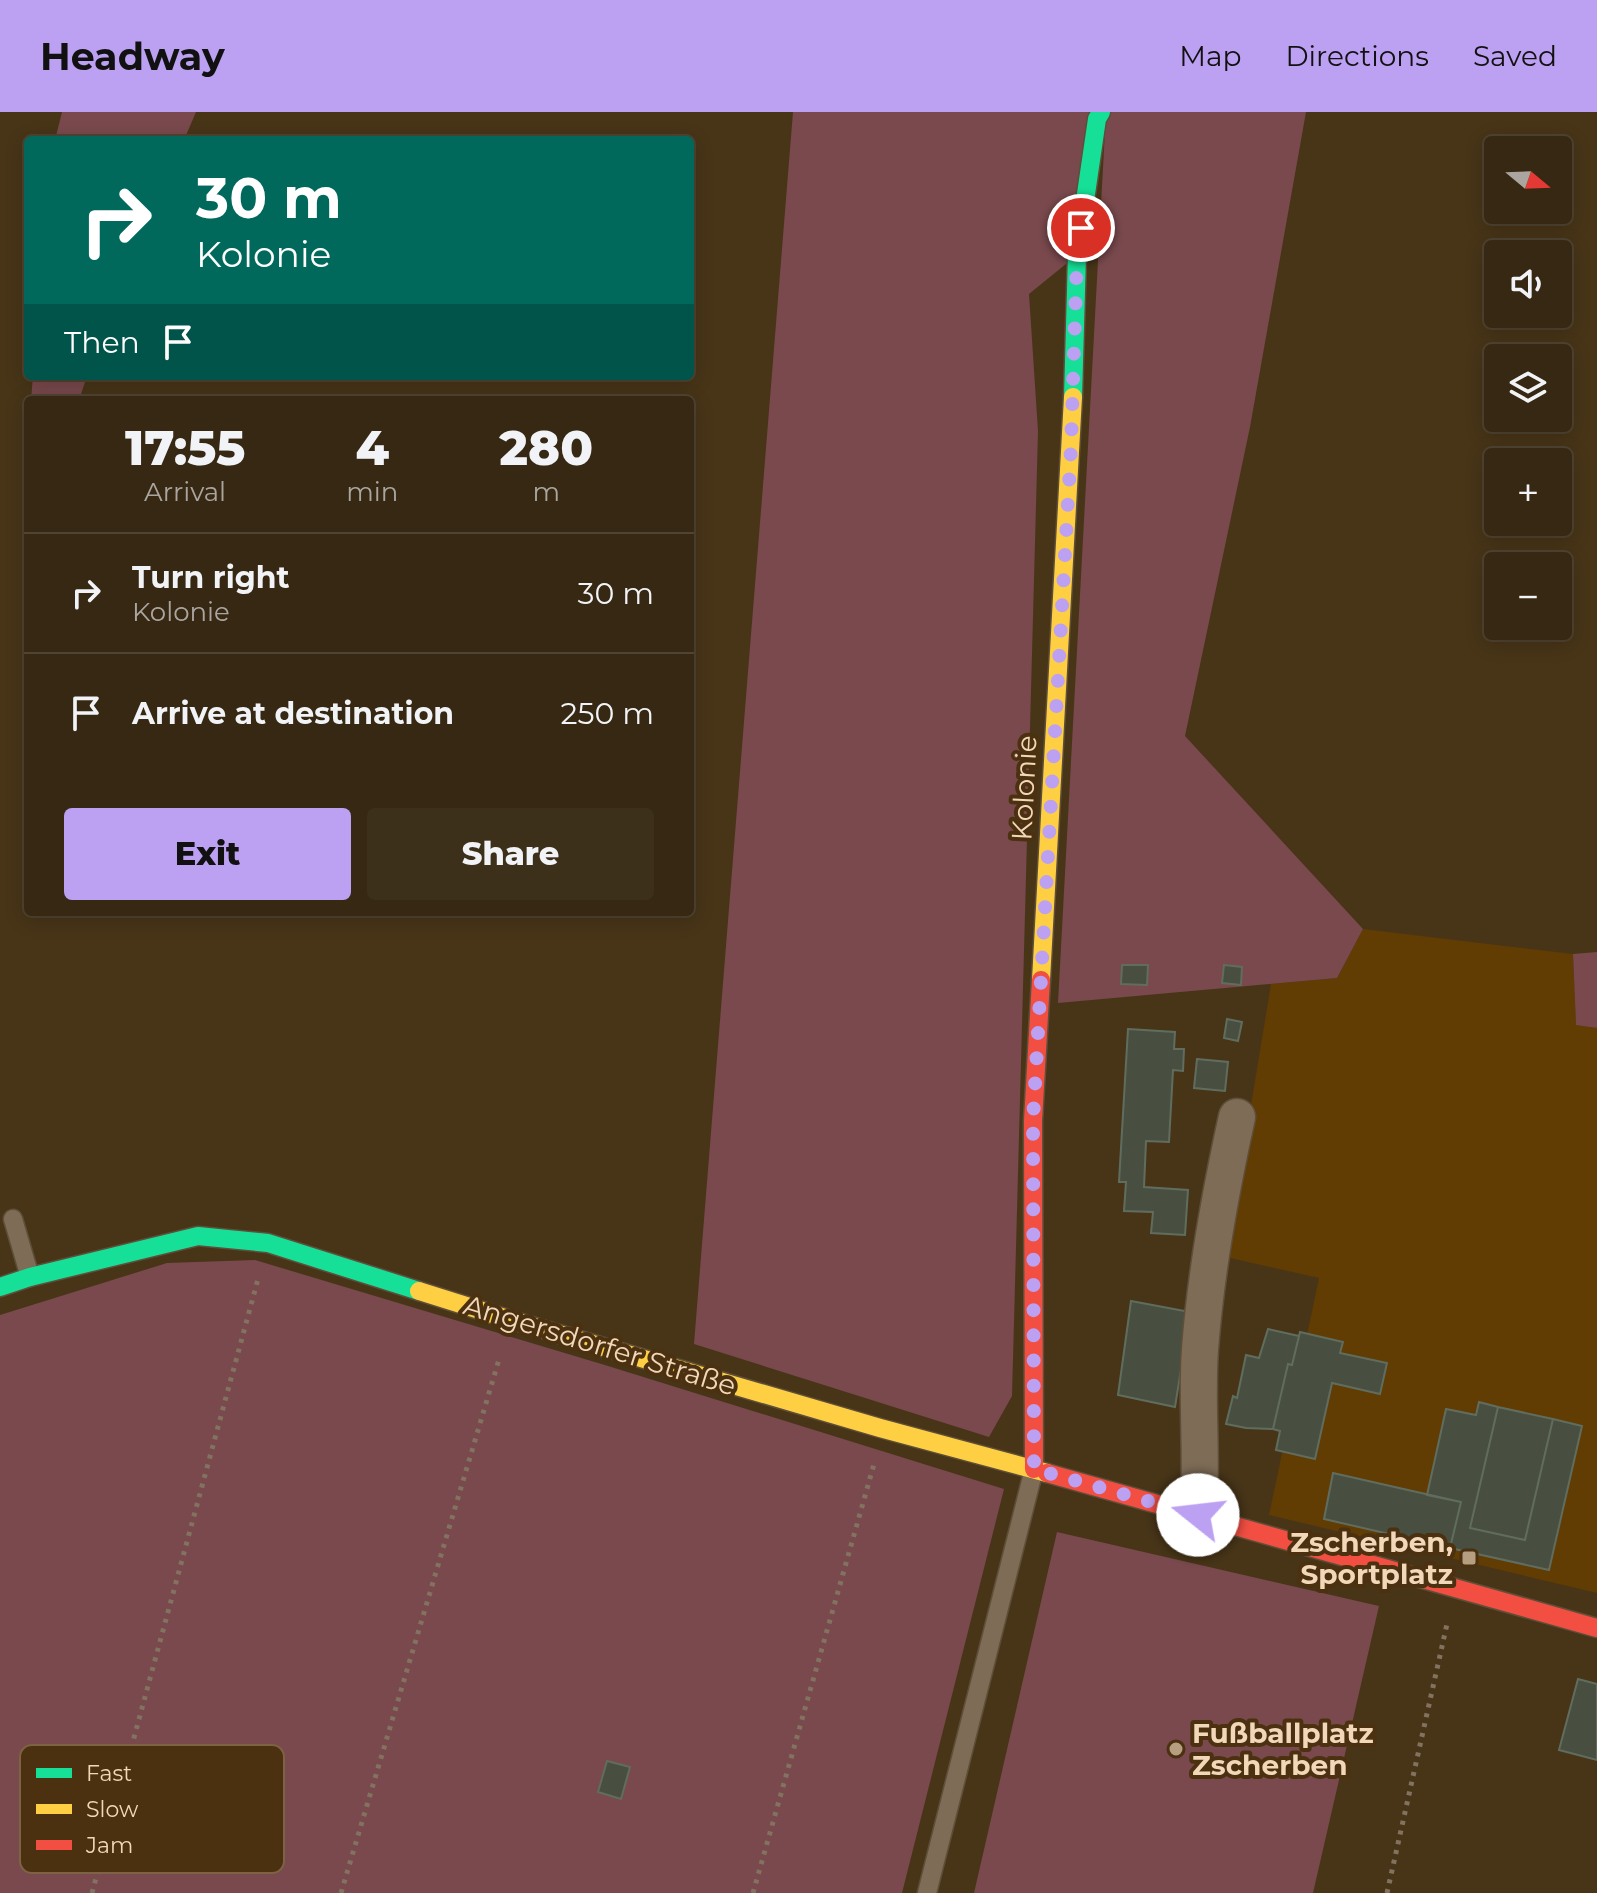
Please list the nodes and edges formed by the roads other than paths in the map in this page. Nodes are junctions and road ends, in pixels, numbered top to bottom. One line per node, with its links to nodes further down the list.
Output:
1 (1101, 112): 6 (street, Kolonie)
2 (1237, 1117): 7 (street)
3 (13, 1219): 4 (lane)
4 (30, 1277): 5 (street, Angersdorfer Straße); 6 (street, Angersdorfer Straße)
5 (0, 1287)
6 (1034, 1469): 7 (street, Angersdorfer Straße); 9 (lane)
7 (1198, 1515): 8 (street, Angersdorfer Straße)
8 (1597, 1628)
9 (927, 1893)

